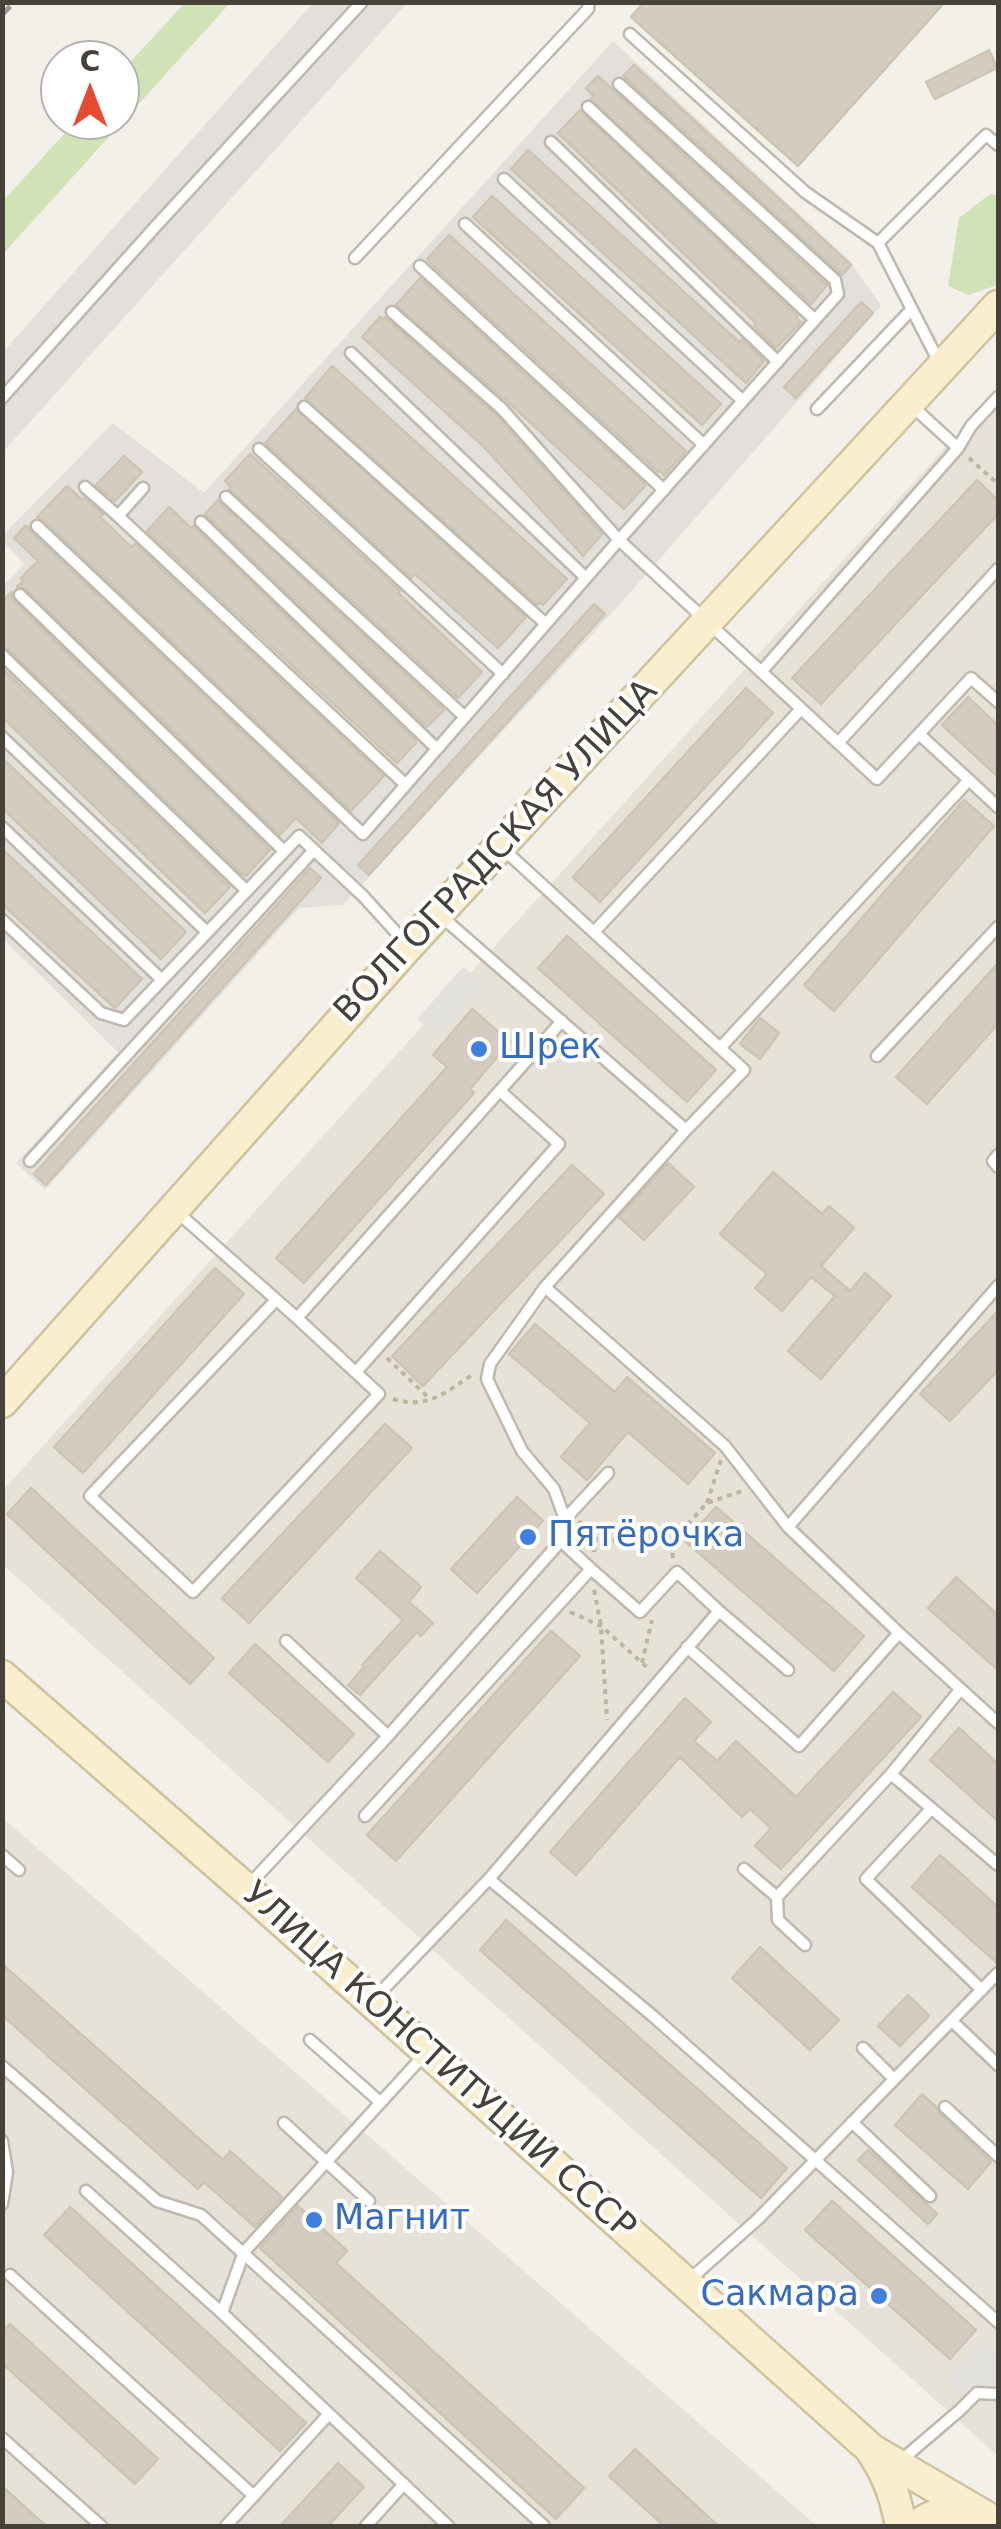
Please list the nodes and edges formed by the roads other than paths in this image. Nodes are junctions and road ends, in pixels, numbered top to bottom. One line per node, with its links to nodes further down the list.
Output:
1 (362, 2): 21 (lane)
2 (590, 2): 11 (lane)
3 (630, 34): 10 (lane)
4 (619, 84): 16 (lane)
5 (588, 106): 16 (lane)
6 (551, 142): 18 (lane)
7 (998, 145): 10 (lane)
8 (504, 180): 22 (lane)
9 (465, 224): 26 (lane)
10 (878, 243): 14 (lane)
11 (355, 258)
12 (420, 266): 31 (lane)
13 (998, 306): 19 (main road, ВОЛГОГРАДСКАЯ УЛИЦА)
14 (912, 309): 19 (lane); 25 (lane)
15 (392, 312): 36 (lane)
16 (815, 320): 18 (lane)
17 (350, 353): 38 (lane)
18 (778, 362): 22 (lane)
19 (942, 368): 23 (main road, ВОЛГОГРАДСКАЯ УЛИЦА)
20 (998, 397): 27 (lane)
21 (2, 398)
22 (743, 401): 26 (lane)
23 (909, 403): 27 (lane); 40 (main road, ВОЛГОГРАДСКАЯ УЛИЦА)
24 (304, 407): 41 (lane)
25 (816, 409)
26 (704, 445): 31 (lane)
27 (958, 448): 43 (lane)
28 (259, 449): 44 (lane)
29 (85, 487): 33 (lane)
30 (143, 488): 33 (lane)
31 (664, 490): 36 (lane)
32 (226, 496): 47 (lane)
33 (118, 516): 53 (lane)
34 (201, 522): 51 (lane)
35 (37, 526): 53 (lane)
36 (619, 540): 38 (lane); 40 (lane)
37 (998, 569): 50 (lane)
38 (586, 578): 41 (lane)
39 (20, 594): 58 (lane)
40 (708, 623): 43 (lane); 56 (main road, ВОЛГОГРАДСКАЯ УЛИЦА)
41 (546, 624): 44 (lane)
42 (2, 655): 59 (lane)
43 (761, 672): 46 (lane)
44 (503, 674): 47 (lane)
45 (998, 702): 48 (lane)
46 (801, 709): 50 (lane); 64 (lane)
47 (465, 718): 51 (lane)
48 (918, 734): 50 (lane); 52 (lane)
49 (2, 737): 63 (lane)
50 (838, 743)
51 (438, 749): 53 (lane)
52 (969, 780): 54 (lane); 68 (lane)
53 (406, 785)
54 (998, 808)
55 (2, 827): 66 (lane)
56 (501, 846): 60 (main road, ВОЛГОГРАДСКАЯ УЛИЦА); 64 (lane)
57 (314, 850): 58 (lane); 65 (lane); 73 (lane)
58 (284, 851): 59 (lane)
59 (246, 891): 63 (lane)
60 (438, 914): 65 (main road, ВОЛГОГРАДСКАЯ УЛИЦА); 67 (lane)
61 (2, 920): 66 (lane)
62 (998, 927): 69 (lane)
63 (207, 932): 66 (lane)
64 (594, 932): 68 (lane)
65 (408, 946): 75 (main road, ВОЛГОГРАДСКАЯ УЛИЦА)
66 (162, 980)
67 (562, 1021): 70 (lane); 71 (lane)
68 (720, 1048): 71 (lane)
69 (878, 1056)
70 (500, 1091): 79 (lane); 80 (lane)
71 (686, 1130): 77 (lane)
72 (998, 1155): 74 (lane)
73 (30, 1162)
74 (998, 1166)
75 (174, 1209): 78 (lane); 81 (main road, ВОЛГОГРАДСКАЯ УЛИЦА)
76 (998, 1286): 84 (lane)
77 (544, 1288): 83 (lane); 84 (lane)
78 (276, 1300): 79 (lane); 80 (lane)
79 (297, 1318): 80 (lane)
80 (356, 1372)
81 (2, 1402)
82 (608, 1473): 83 (lane)
83 (568, 1516): 85 (lane)
84 (788, 1528): 88 (lane)
85 (561, 1541): 86 (lane); 95 (lane)
86 (591, 1570): 87 (lane); 98 (lane)
87 (719, 1611): 90 (lane); 91 (lane)
88 (899, 1633): 90 (lane); 93 (lane)
89 (286, 1641): 95 (lane)
90 (688, 1647): 103 (lane)
91 (788, 1670)
92 (2, 1676): 104 (main road, УЛИЦА КОНСТИТУЦИИ СССР)
93 (960, 1690): 94 (lane); 96 (lane)
94 (998, 1724)
95 (388, 1736): 104 (lane)
96 (891, 1774): 97 (lane); 105 (lane)
97 (931, 1809): 100 (lane); 108 (lane)
98 (365, 1816)
99 (2, 1855): 102 (lane)
100 (998, 1865)
101 (744, 1869): 105 (lane)
102 (19, 1870)
103 (489, 1880): 109 (lane); 124 (lane)
104 (246, 1889): 109 (main road, УЛИЦА КОНСТИТУЦИИ СССР)
105 (777, 1897): 106 (lane)
106 (805, 1945)
107 (998, 1973): 108 (lane)
108 (982, 1990): 110 (lane)
109 (371, 2003): 113 (main road, УЛИЦА КОНСТИТУЦИИ СССР)
110 (953, 2022): 114 (lane); 116 (lane)
111 (310, 2040): 117 (lane)
112 (863, 2048): 116 (lane)
113 (426, 2053): 117 (lane); 131 (main road, УЛИЦА КОНСТИТУЦИИ СССР)
114 (998, 2065)
115 (2, 2066): 129 (lane)
116 (894, 2078): 119 (lane)
117 (380, 2102): 123 (lane)
118 (945, 2107): 122 (lane)
119 (852, 2122): 124 (lane); 126 (lane)
120 (284, 2123): 123 (lane)
121 (2, 2141): 127 (lane)
122 (998, 2156)
123 (326, 2160): 128 (lane); 129 (lane)
124 (814, 2161): 131 (lane); 133 (lane)
125 (86, 2191): 132 (lane)
126 (930, 2196)
127 (3, 2199)
128 (369, 2201)
129 (244, 2252): 132 (lane); 145 (lane)
130 (10, 2275): 139 (lane)
131 (684, 2284): 137 (main road, УЛИЦА КОНСТИТУЦИИ СССР)
132 (222, 2313): 135 (lane)
133 (998, 2322)
134 (998, 2394): 137 (lane)
135 (329, 2414): 138 (lane); 139 (lane)
136 (2, 2438): 141 (lane)
137 (879, 2462): 140 (main road, УЛИЦА КОНСТИТУЦИИ СССР); 146 (main road)
138 (404, 2484): 143 (lane); 144 (lane)
139 (254, 2496): 142 (lane)
140 (993, 2520): 147 (main road)
141 (101, 2526)
142 (226, 2526)
143 (366, 2526)
144 (448, 2526)
145 (544, 2526)
146 (901, 2526)
147 (917, 2526)

